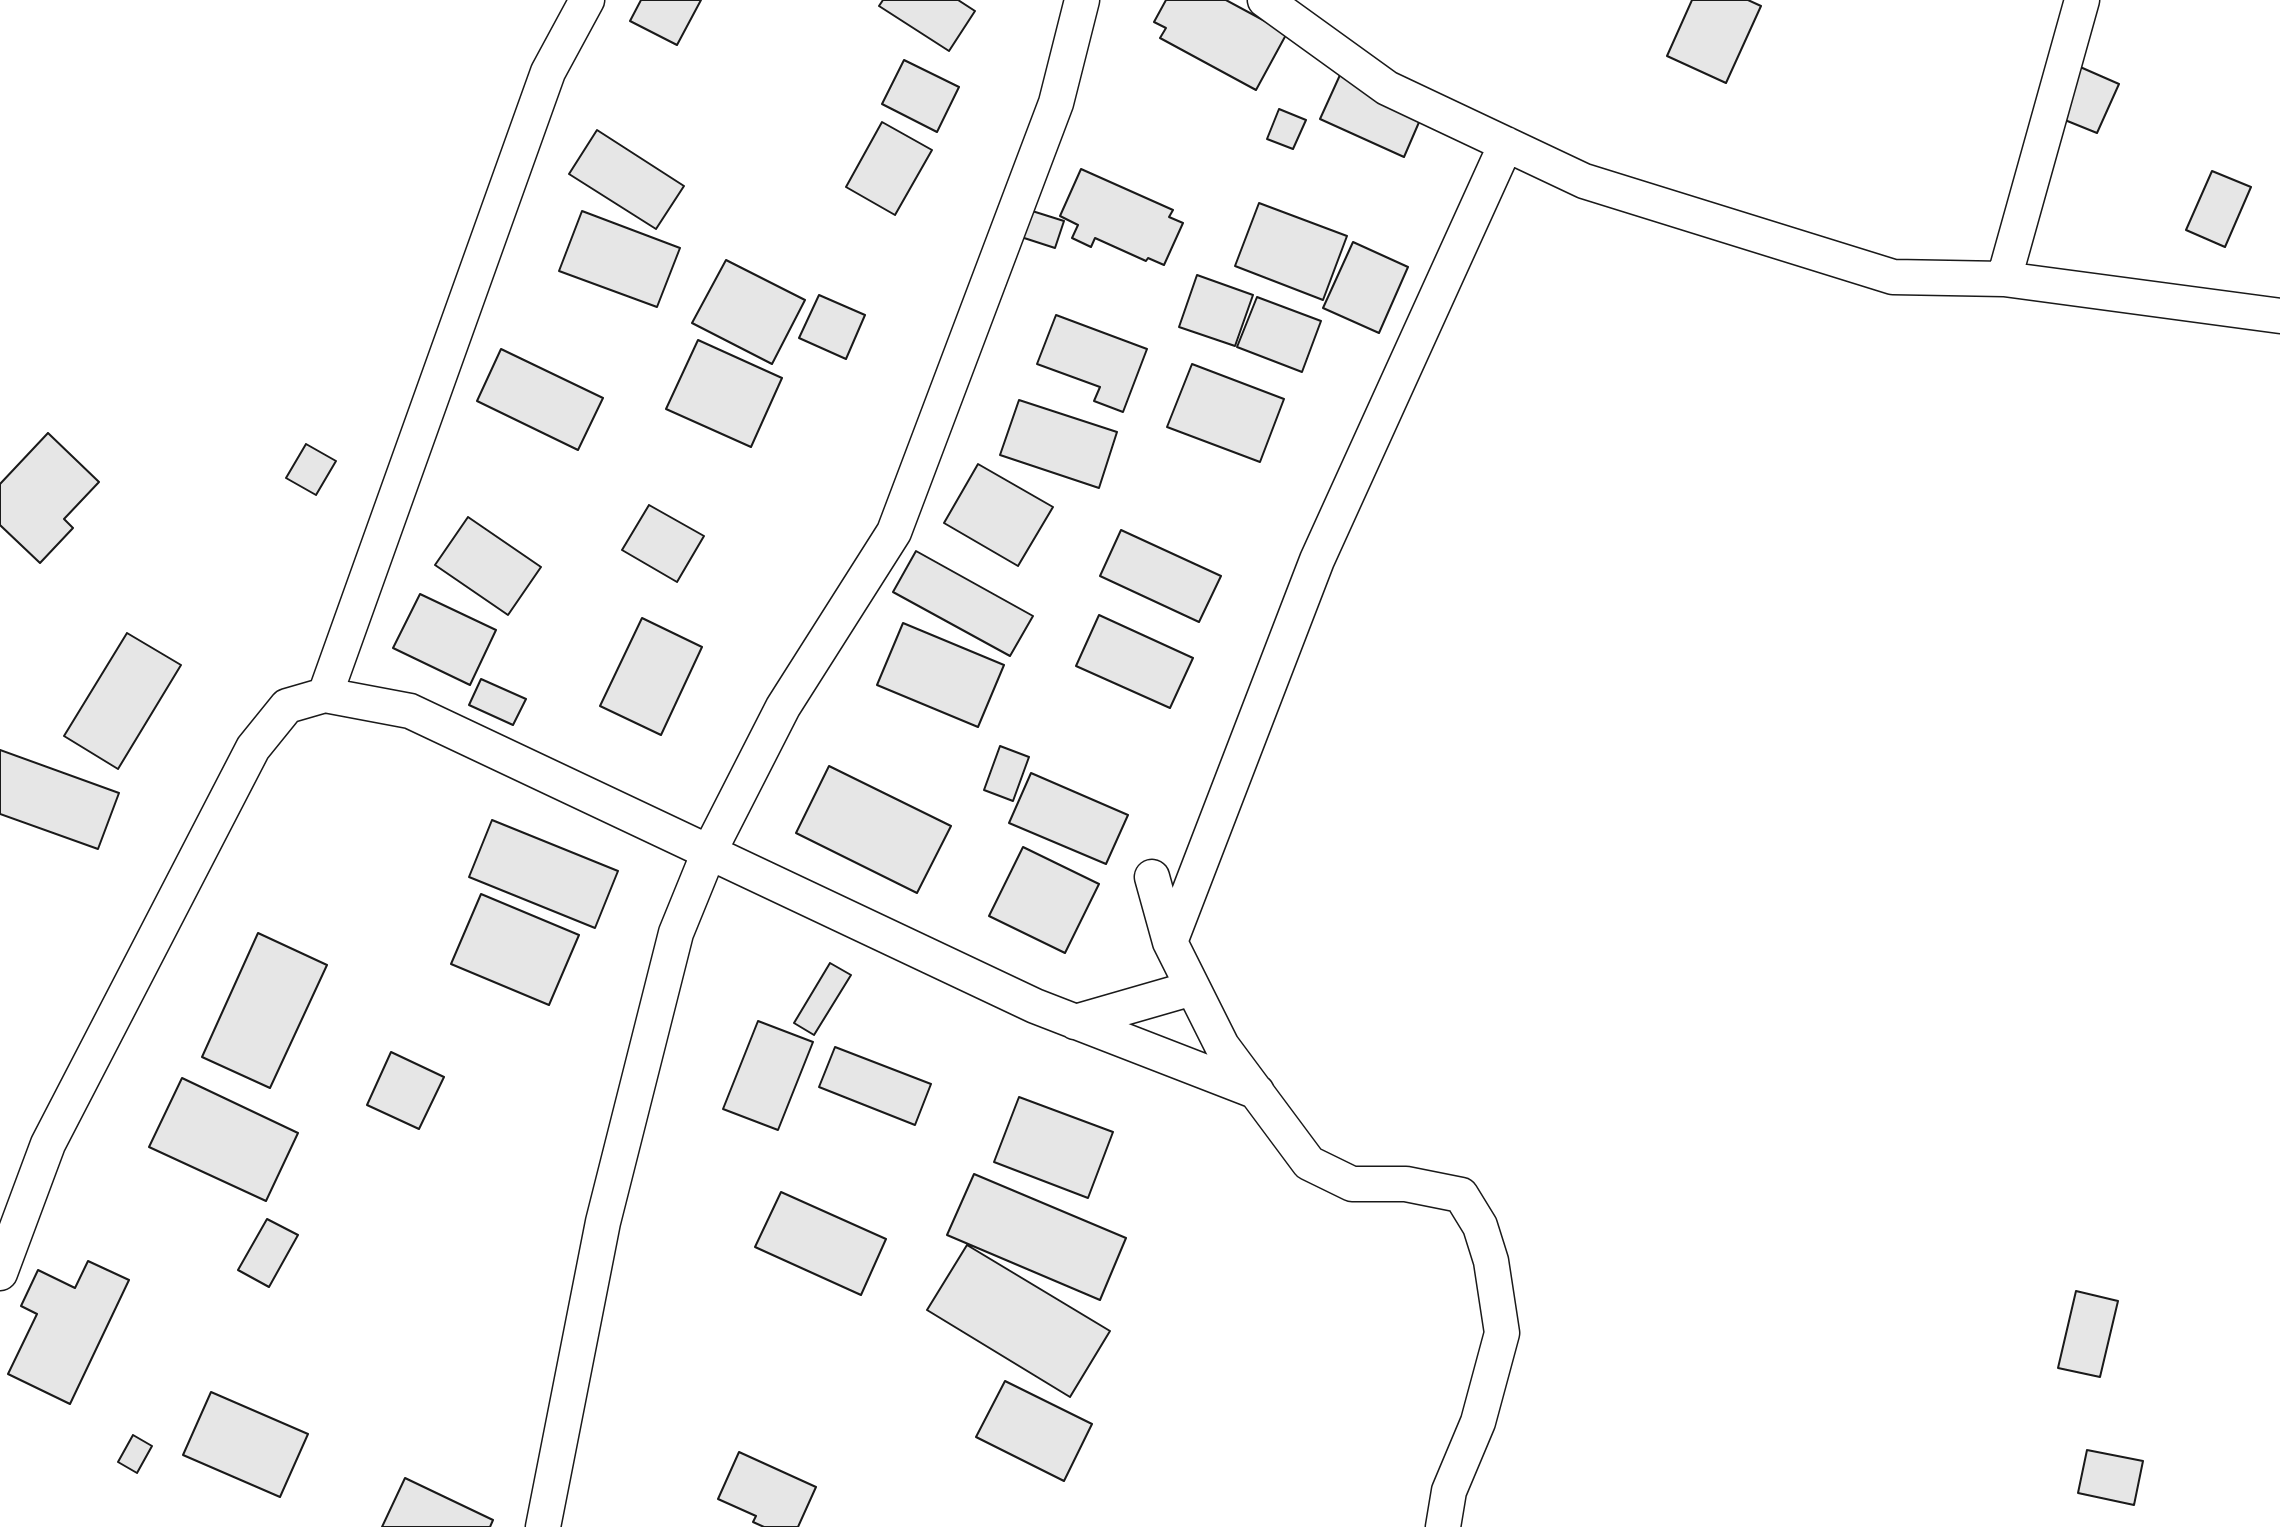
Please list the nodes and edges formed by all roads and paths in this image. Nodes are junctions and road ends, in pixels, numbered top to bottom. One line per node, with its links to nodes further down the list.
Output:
1 (587, 0): 8 (street)
2 (1082, 0): 9 (street)
3 (1265, 0): 5 (street)
4 (2082, 0): 6 (street)
5 (1506, 144): 6 (street); 11 (street)
6 (2004, 279): 7 (street)
7 (2280, 316)
8 (325, 695): 9 (street); 15 (street)
9 (709, 852): 13 (street); 16 (street)
10 (1152, 877): 11 (street)
11 (1170, 942): 12 (street)
12 (1193, 988): 13 (street); 14 (street)
13 (1075, 1022): 14 (street)
14 (1257, 1092): 17 (street)
15 (0, 1273)
16 (543, 1527)
17 (1443, 1527)

